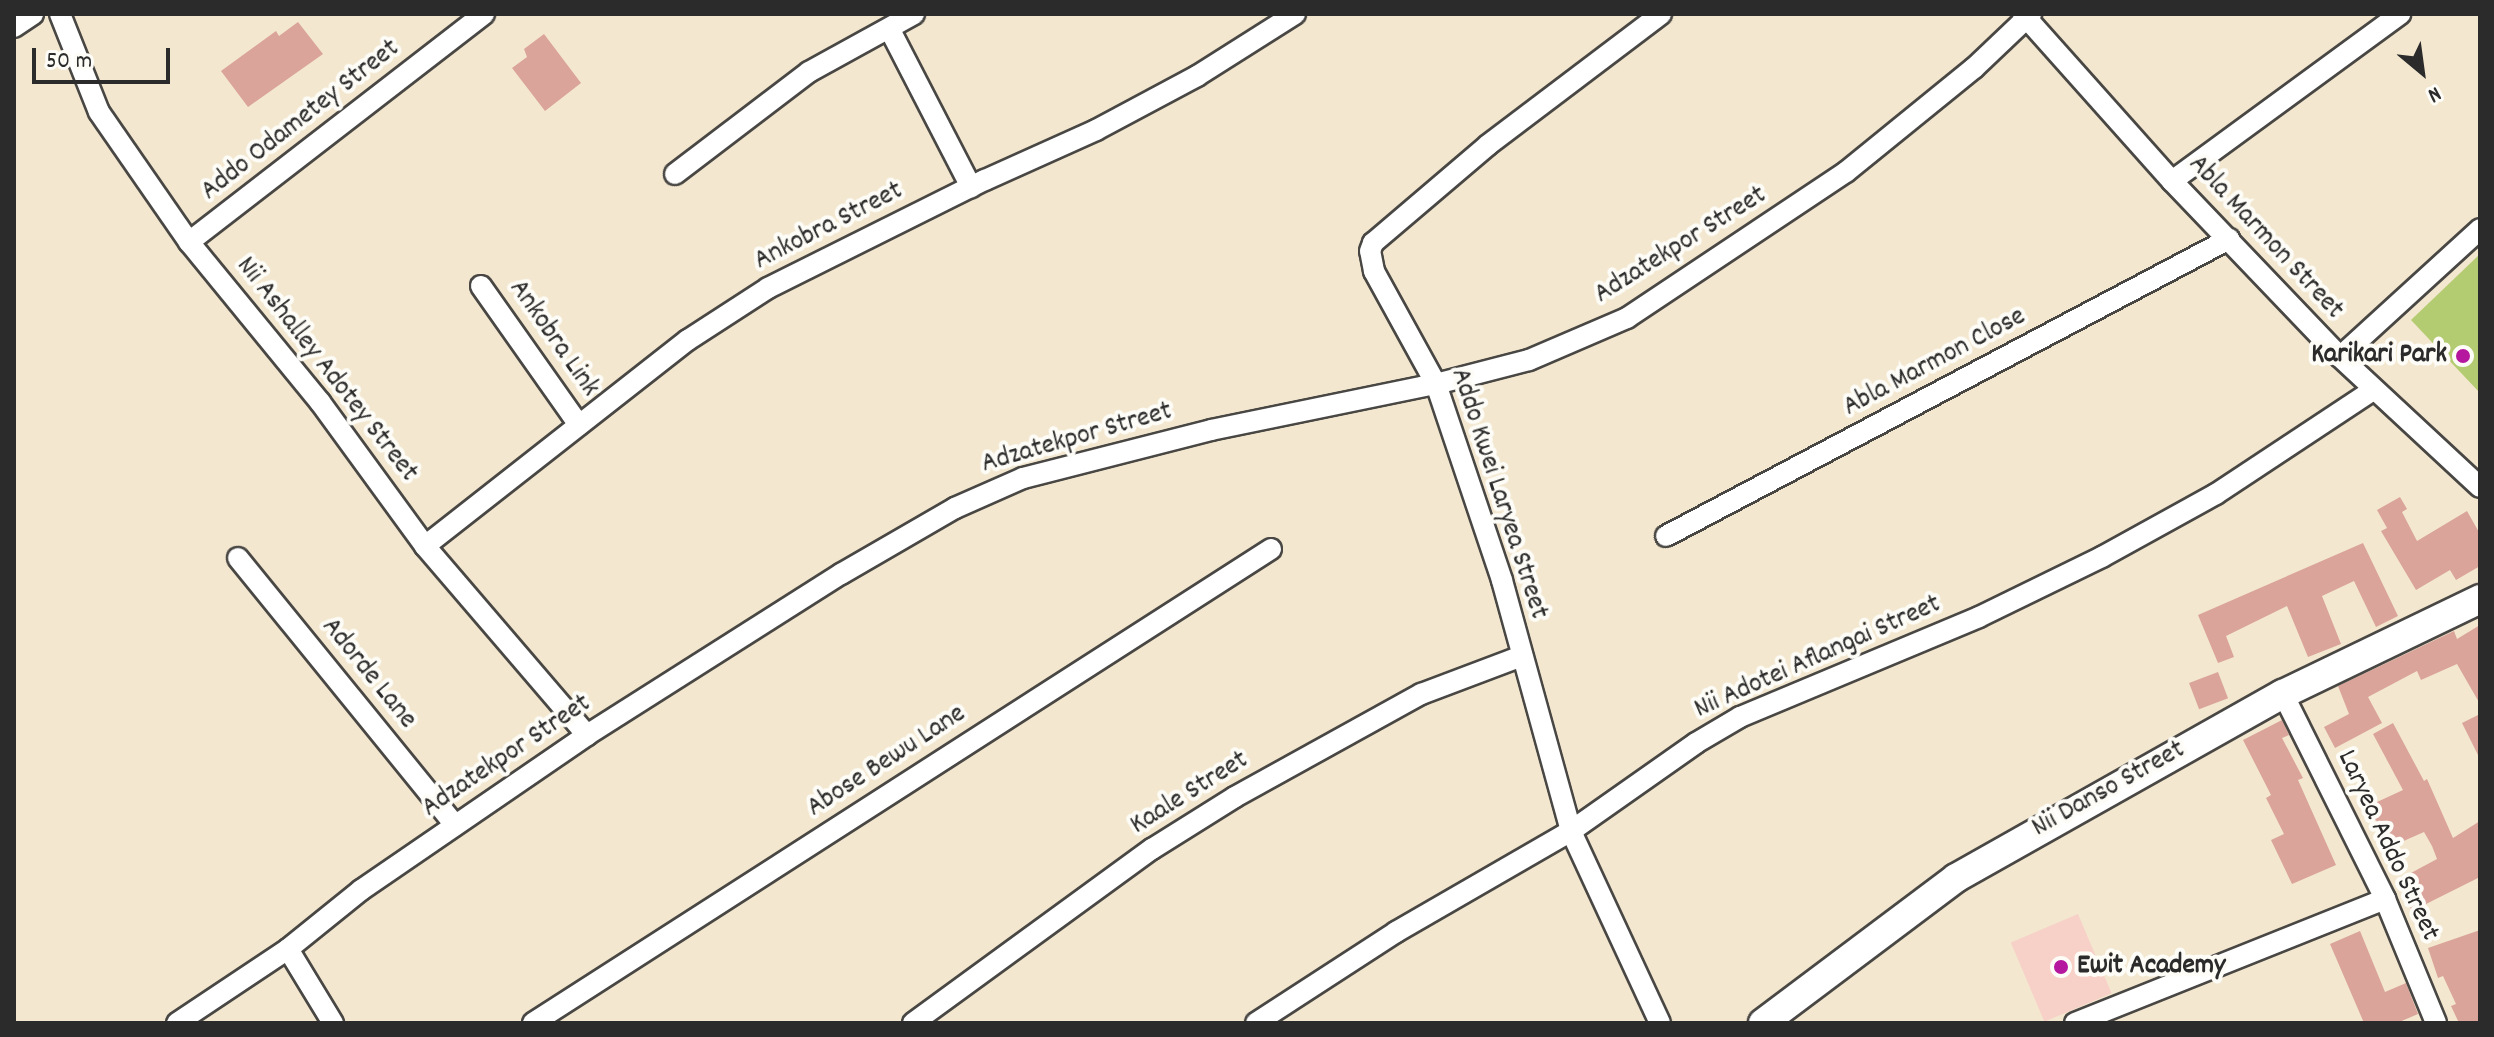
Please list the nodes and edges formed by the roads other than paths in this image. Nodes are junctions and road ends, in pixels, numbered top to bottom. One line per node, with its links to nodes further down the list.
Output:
1 (33, 14): 9 (street)
2 (60, 14): 16 (street, Nii Ashalley Adotey Street)
3 (484, 14): 16 (street, Addo Odametey Street)
4 (914, 14): 10 (street)
5 (1295, 14): 13 (street, Ankobra Street)
6 (1661, 14): 19 (street, Addo Kwei Laryea Street)
7 (2400, 14): 12 (street)
8 (2027, 16): 12 (street, Abla Marmon Street); 19 (street, Adzatekpor Street)
9 (14, 27)
10 (890, 30): 11 (street); 13 (street)
11 (675, 174)
12 (2172, 181): 15 (street, Abla Marmon Street)
13 (971, 187): 21 (street, Ankobra Street)
14 (2480, 229): 18 (street)
15 (2229, 239): 18 (street, Abla Marmon Street); 23 (street, Abla Marmon Close)
16 (189, 242): 24 (street, Nii Ashalley Adotey Street)
17 (481, 286): 21 (street, Ankobra Link)
18 (2340, 357): 20 (street, Abla Marmon Street)
19 (1436, 384): 28 (street, Addo Kwei Laryea Street); 30 (street, Adzatekpor Street)
20 (2373, 390): 22 (street, Abla Marmon Street); 32 (street, Nii Adotei Aflangai Street)
21 (579, 425): 24 (street, Ankobra Street)
22 (2480, 487)
23 (1666, 536)
24 (425, 546): 30 (street, Nii Ashalley Adotey Street)
25 (1271, 549): 37 (street, Abose Bewu Lane)
26 (238, 558): 31 (street, Adorde Lane)
27 (2480, 599): 29 (street, Nii Danso Street)
28 (1522, 656): 32 (street, Addo Kwei Laryea Street); 38 (street, Kaale Street)
29 (2283, 694): 33 (street, Laryea Addo Street); 41 (street, Nii Danso Street)
30 (587, 735): 31 (street, Adzatekpor Street)
31 (455, 825): 34 (street, Adzatekpor Street)
32 (1571, 831): 39 (street, Nii Adotei Aflangai Street); 40 (street, Addo Kwei Laryea Street)
33 (2385, 899): 42 (street); 43 (street, Laryea Addo Street)
34 (288, 949): 35 (street, Adzatekpor Street); 36 (street)
35 (177, 1023)
36 (333, 1023)
37 (533, 1023)
38 (913, 1023)
39 (1256, 1023)
40 (1660, 1023)
41 (1763, 1023)
42 (2075, 1023)
43 (2436, 1023)

